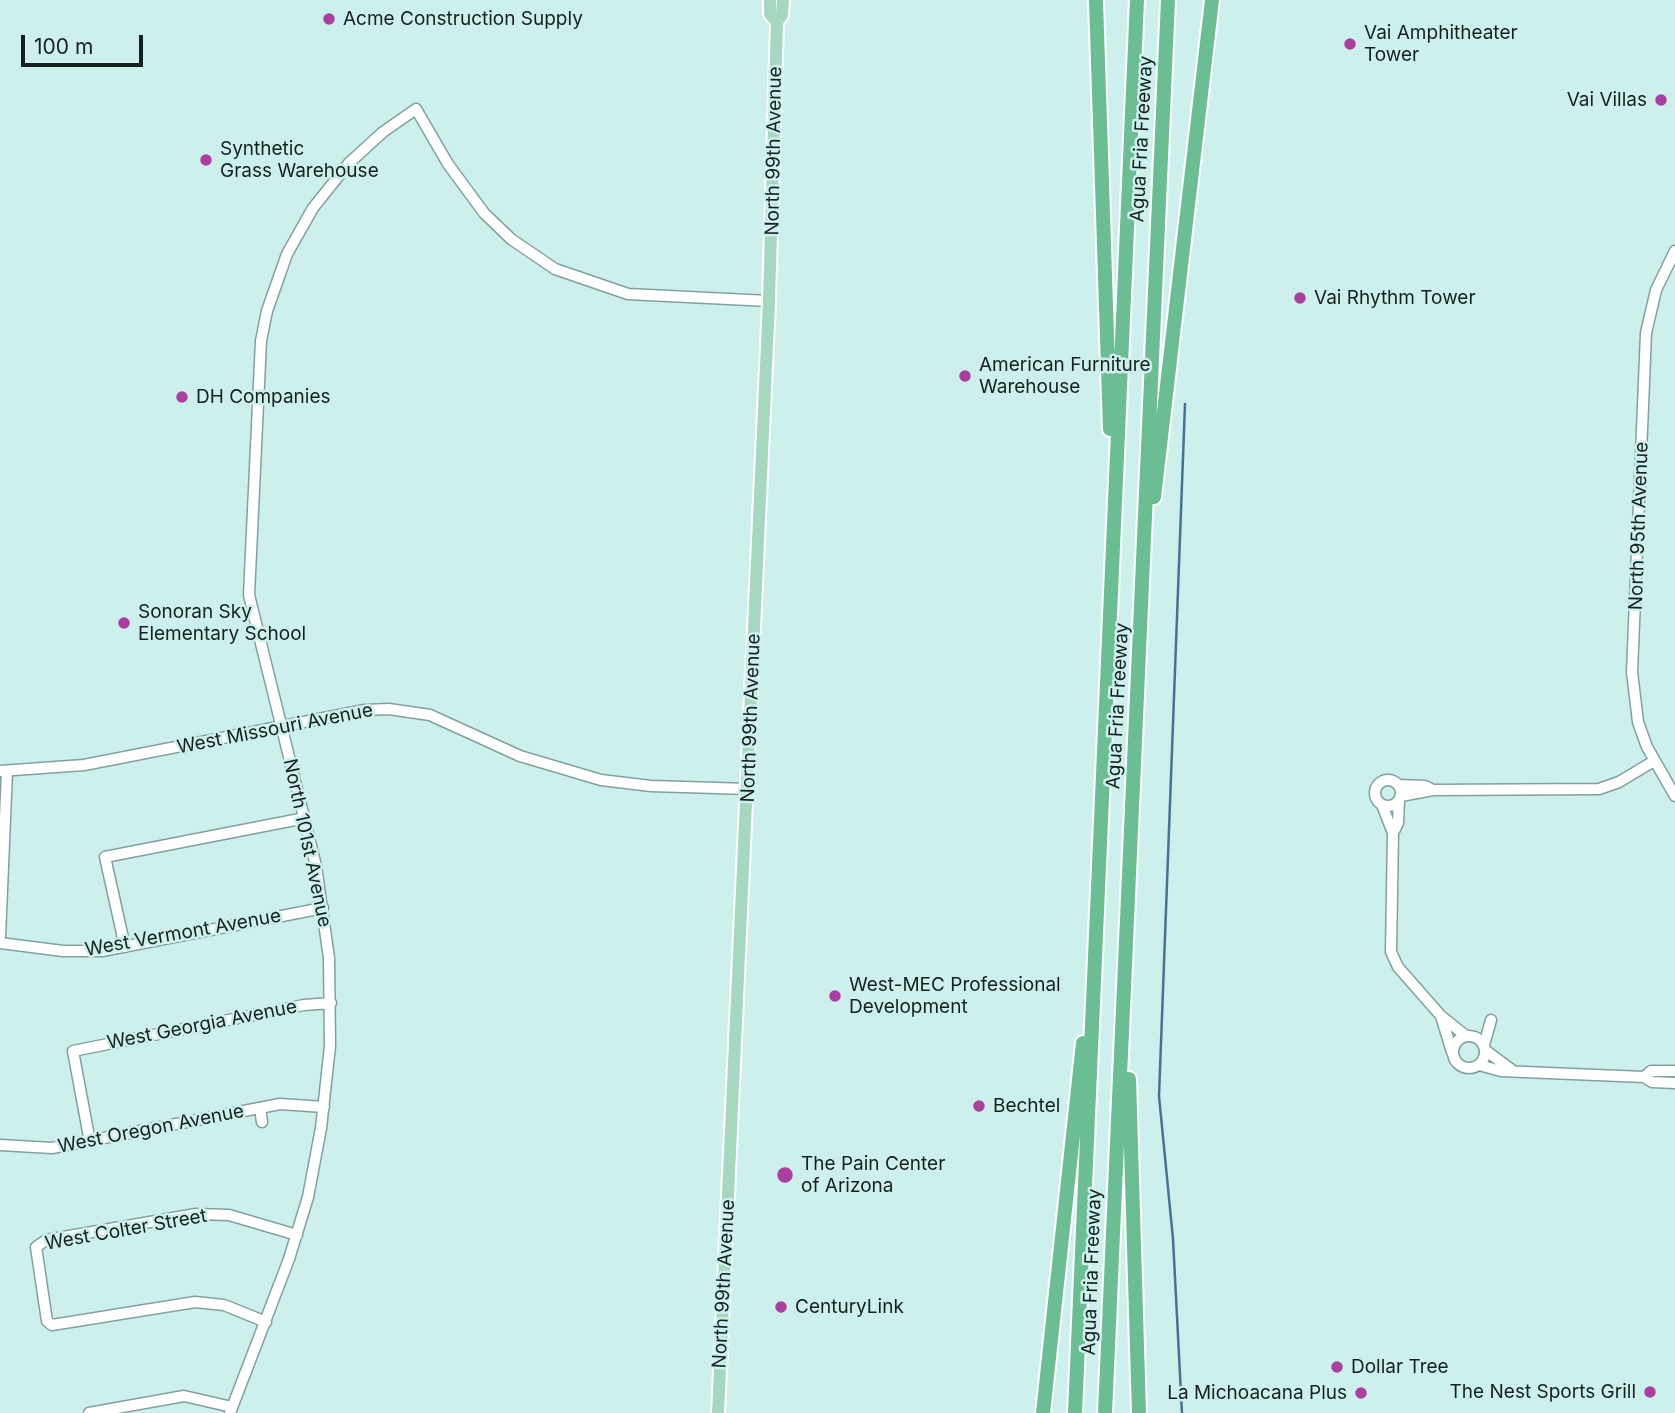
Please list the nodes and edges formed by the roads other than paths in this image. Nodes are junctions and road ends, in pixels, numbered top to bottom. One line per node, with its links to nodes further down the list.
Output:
1 (770, 0): 7 (main road, North 99th Avenue)
2 (783, 0): 7 (main road, North 99th Avenue)
3 (1096, 0): 10 (highway)
4 (1138, 0): 10 (highway, Agua Fria Freeway)
5 (1168, 0): 11 (highway, Agua Fria Freeway)
6 (1212, 0): 11 (highway)
7 (777, 22): 9 (main road, North 99th Avenue)
8 (1675, 251): 13 (street, North 95th Avenue)
9 (769, 301): 12 (street, North 101st Avenue); 16 (main road, North 99th Avenue)
10 (1112, 567): 28 (highway, Agua Fria Freeway)
11 (1143, 567): 29 (highway, Agua Fria Freeway)
12 (280, 727): 14 (street, West Missouri Avenue); 16 (street, West Missouri Avenue); 21 (street, North 101st Avenue)
13 (1654, 761): 17 (street); 18 (street, North 95th Avenue)
14 (3, 771): 23 (street)
15 (1398, 785): 17 (street); 19 (street); 20 (street)
16 (748, 789): 49 (main road, North 99th Avenue)
17 (1433, 790): 19 (street)
18 (1675, 796)
19 (1400, 798): 20 (street); 22 (street)
20 (1382, 805): 22 (street)
21 (305, 818): 24 (street, North 101st Avenue); 27 (street)
22 (1393, 833): 31 (street)
23 (2, 868): 25 (street)
24 (323, 908): 27 (street, West Vermont Avenue); 30 (street, North 101st Avenue)
25 (0, 937)
26 (0, 943): 27 (street, West Vermont Avenue)
27 (125, 947)
28 (1095, 965): 50 (highway); 51 (highway, Agua Fria Freeway)
29 (1126, 967): 52 (highway, Agua Fria Freeway); 53 (highway)
30 (331, 1003): 40 (street, North 101st Avenue); 43 (street, West Georgia Avenue)
31 (1441, 1016): 32 (street); 34 (street)
32 (1469, 1036): 33 (street); 33 (street); 34 (street)
33 (1485, 1047): 35 (street); 36 (street)
34 (1452, 1052): 35 (street)
35 (1479, 1065): 36 (street)
36 (1511, 1070): 38 (street)
37 (1675, 1071): 38 (street)
38 (1644, 1077): 39 (street)
39 (1675, 1083)
40 (324, 1107): 41 (street, West Oregon Avenue); 45 (street, North 101st Avenue)
41 (260, 1108): 42 (street, West Oregon Avenue); 43 (street, West Oregon Avenue)
42 (262, 1122)
43 (90, 1142): 44 (street, West Oregon Avenue)
44 (0, 1145)
45 (297, 1236): 46 (street, North 101st Avenue); 46 (street, West Colter Street)
46 (266, 1322): 47 (street, North 101st Avenue)
47 (231, 1410): 48 (street)
48 (89, 1413)
49 (718, 1413)
50 (1043, 1413)
51 (1075, 1413)
52 (1105, 1413)
53 (1139, 1413)

